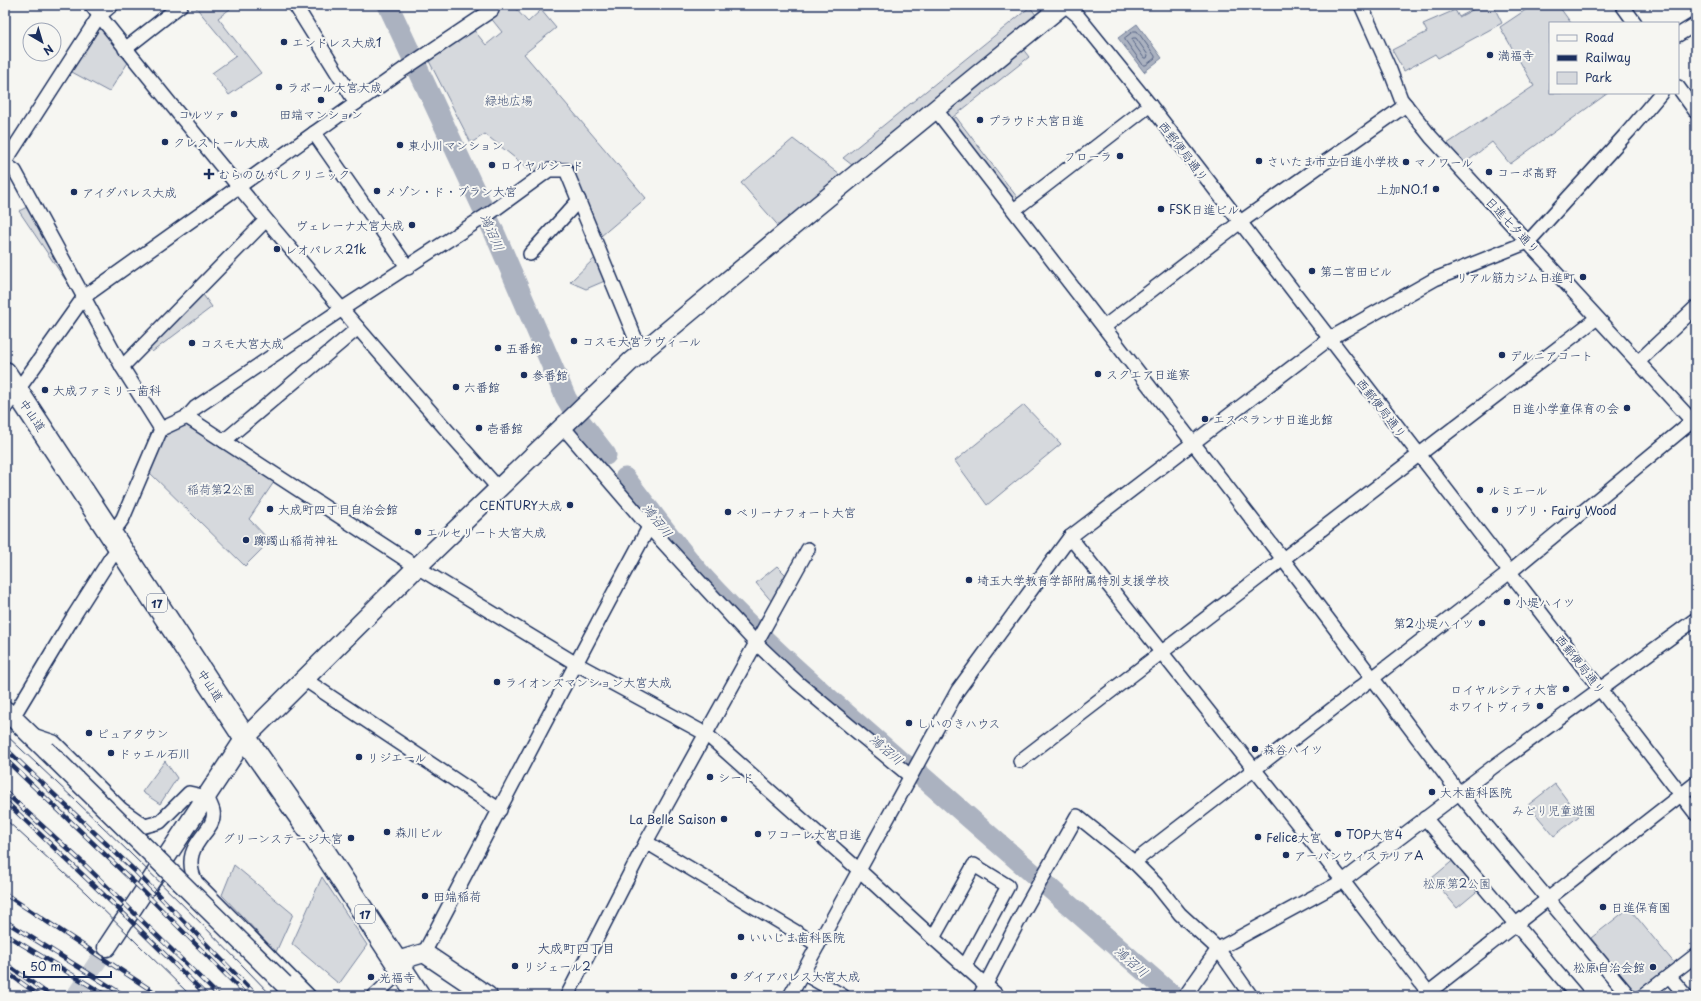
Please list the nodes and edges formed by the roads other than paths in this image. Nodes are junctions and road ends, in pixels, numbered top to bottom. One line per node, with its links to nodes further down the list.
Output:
1 (91, 5): 9 (street)
2 (112, 5): 9 (street)
3 (181, 5): 13 (street)
4 (295, 5): 16 (street)
5 (488, 5): 16 (street)
6 (1064, 5): 17 (street, 西郵便局通り); 20 (street)
7 (1361, 5): 18 (street, 日進七夕通り)
8 (1622, 5): 10 (street)
9 (99, 16): 13 (street); 22 (street)
10 (1634, 22)
11 (1696, 24): 12 (street)
12 (1679, 34)
13 (125, 49): 23 (street)
14 (1679, 88): 19 (street)
15 (1660, 94): 28 (street)
16 (356, 103): 21 (street)
17 (1150, 105): 25 (street); 27 (street, 西郵便局通り)
18 (1406, 105): 27 (street); 28 (street, 日進七夕通り)
19 (1695, 109)
20 (936, 110): 25 (street); 38 (street)
21 (314, 133): 23 (street); 30 (street)
22 (5, 163): 31 (street)
23 (238, 186): 26 (street); 31 (street)
24 (579, 200): 29 (street); 30 (street); 38 (street)
25 (1014, 210): 35 (street)
26 (266, 220): 33 (street); 40 (street)
27 (1239, 223): 35 (street); 37 (street, 西郵便局通り)
28 (1528, 242): 34 (street, 日進七夕通り); 37 (street)
29 (530, 254)
30 (408, 268): 33 (street)
31 (84, 297): 40 (street); 42 (street)
32 (1696, 307): 39 (street)
33 (342, 309): 36 (street); 43 (street)
34 (1597, 318): 39 (street, 日進七夕通り); 49 (street)
35 (1104, 327): 48 (street)
36 (358, 328): 47 (street); 50 (street)
37 (1329, 339): 48 (street); 49 (street, 西郵便局通り)
38 (641, 352): 44 (street)
39 (1638, 362): 45 (street, 日進七夕通り)
40 (122, 367): 46 (street)
41 (5, 373): 42 (highway, 中山道 / 17)
42 (11, 400): 53 (highway, 中山道 / 17)
43 (187, 417): 46 (street); 47 (street)
44 (572, 418): 50 (street); 51 (street)
45 (1695, 421): 57 (street)
46 (161, 429): 53 (street)
47 (224, 441): 56 (street)
48 (1193, 443): 52 (street); 55 (street)
49 (1419, 455): 55 (street); 57 (street, 西郵便局通り)
50 (499, 489): 56 (street)
51 (649, 527): 59 (street); 61 (street)
52 (1070, 537): 60 (street); 71 (street)
53 (115, 538): 65 (street); 68 (highway, 中山道 / 17)
54 (808, 549): 59 (street)
55 (1282, 558): 60 (street); 62 (street)
56 (417, 567): 61 (street); 63 (street)
57 (1510, 572): 62 (street); 64 (street, 西郵便局通り)
58 (1696, 619): 64 (street)
59 (756, 642): 67 (street); 71 (street)
60 (1162, 653): 69 (street); 70 (street)
61 (576, 663): 67 (street); 76 (street)
62 (1373, 677): 70 (street); 73 (street)
63 (304, 679): 68 (street); 76 (street)
64 (1600, 689): 73 (street); 74 (street, 西郵便局通り)
65 (9, 714): 66 (street)
66 (29, 734): 75 (street); 95 (street, bridge)
67 (706, 734): 79 (street); 81 (street)
68 (245, 738): 75 (street); 91 (highway, 中山道 / 17)
69 (1020, 761)
70 (1254, 770): 80 (street); 82 (street)
71 (912, 772): 81 (street)
72 (1696, 783): 74 (street)
73 (1459, 793): 78 (street); 83 (street)
74 (1681, 795): 77 (street, 西郵便局通り); 83 (street)
75 (207, 797): 87 (street); 98 (street)
76 (500, 810): 89 (street)
77 (1696, 814)
78 (1425, 818): 82 (street); 84 (street)
79 (646, 842): 86 (street); 102 (street)
80 (1134, 862): 88 (street); 96 (street)
81 (859, 870): 85 (street); 86 (street)
82 (1343, 881): 88 (street); 97 (street)
83 (1547, 899): 84 (street); 109 (street)
84 (1516, 924): 97 (street); 108 (street)
85 (933, 938): 92 (street); 92 (street)
86 (818, 944): 93 (street)
87 (107, 947)
88 (1218, 949): 106 (street); 107 (street)
89 (424, 953): 91 (street); 101 (street)
90 (1696, 955): 94 (street)
91 (400, 966): 99 (street); 100 (highway, 中山道 / 17)
92 (965, 966): 96 (street)
93 (803, 973): 103 (street); 104 (street)
94 (1669, 976): 110 (street); 111 (street)
95 (290, 990)
96 (983, 991): 105 (street)
97 (1428, 995)
98 (309, 996)
99 (374, 996)
100 (419, 996)
101 (488, 996)
102 (567, 996)
103 (790, 996)
104 (843, 996)
105 (998, 996)
106 (1185, 996)
107 (1251, 996)
108 (1577, 996)
109 (1629, 996)
110 (1643, 996)
111 (1686, 996)

